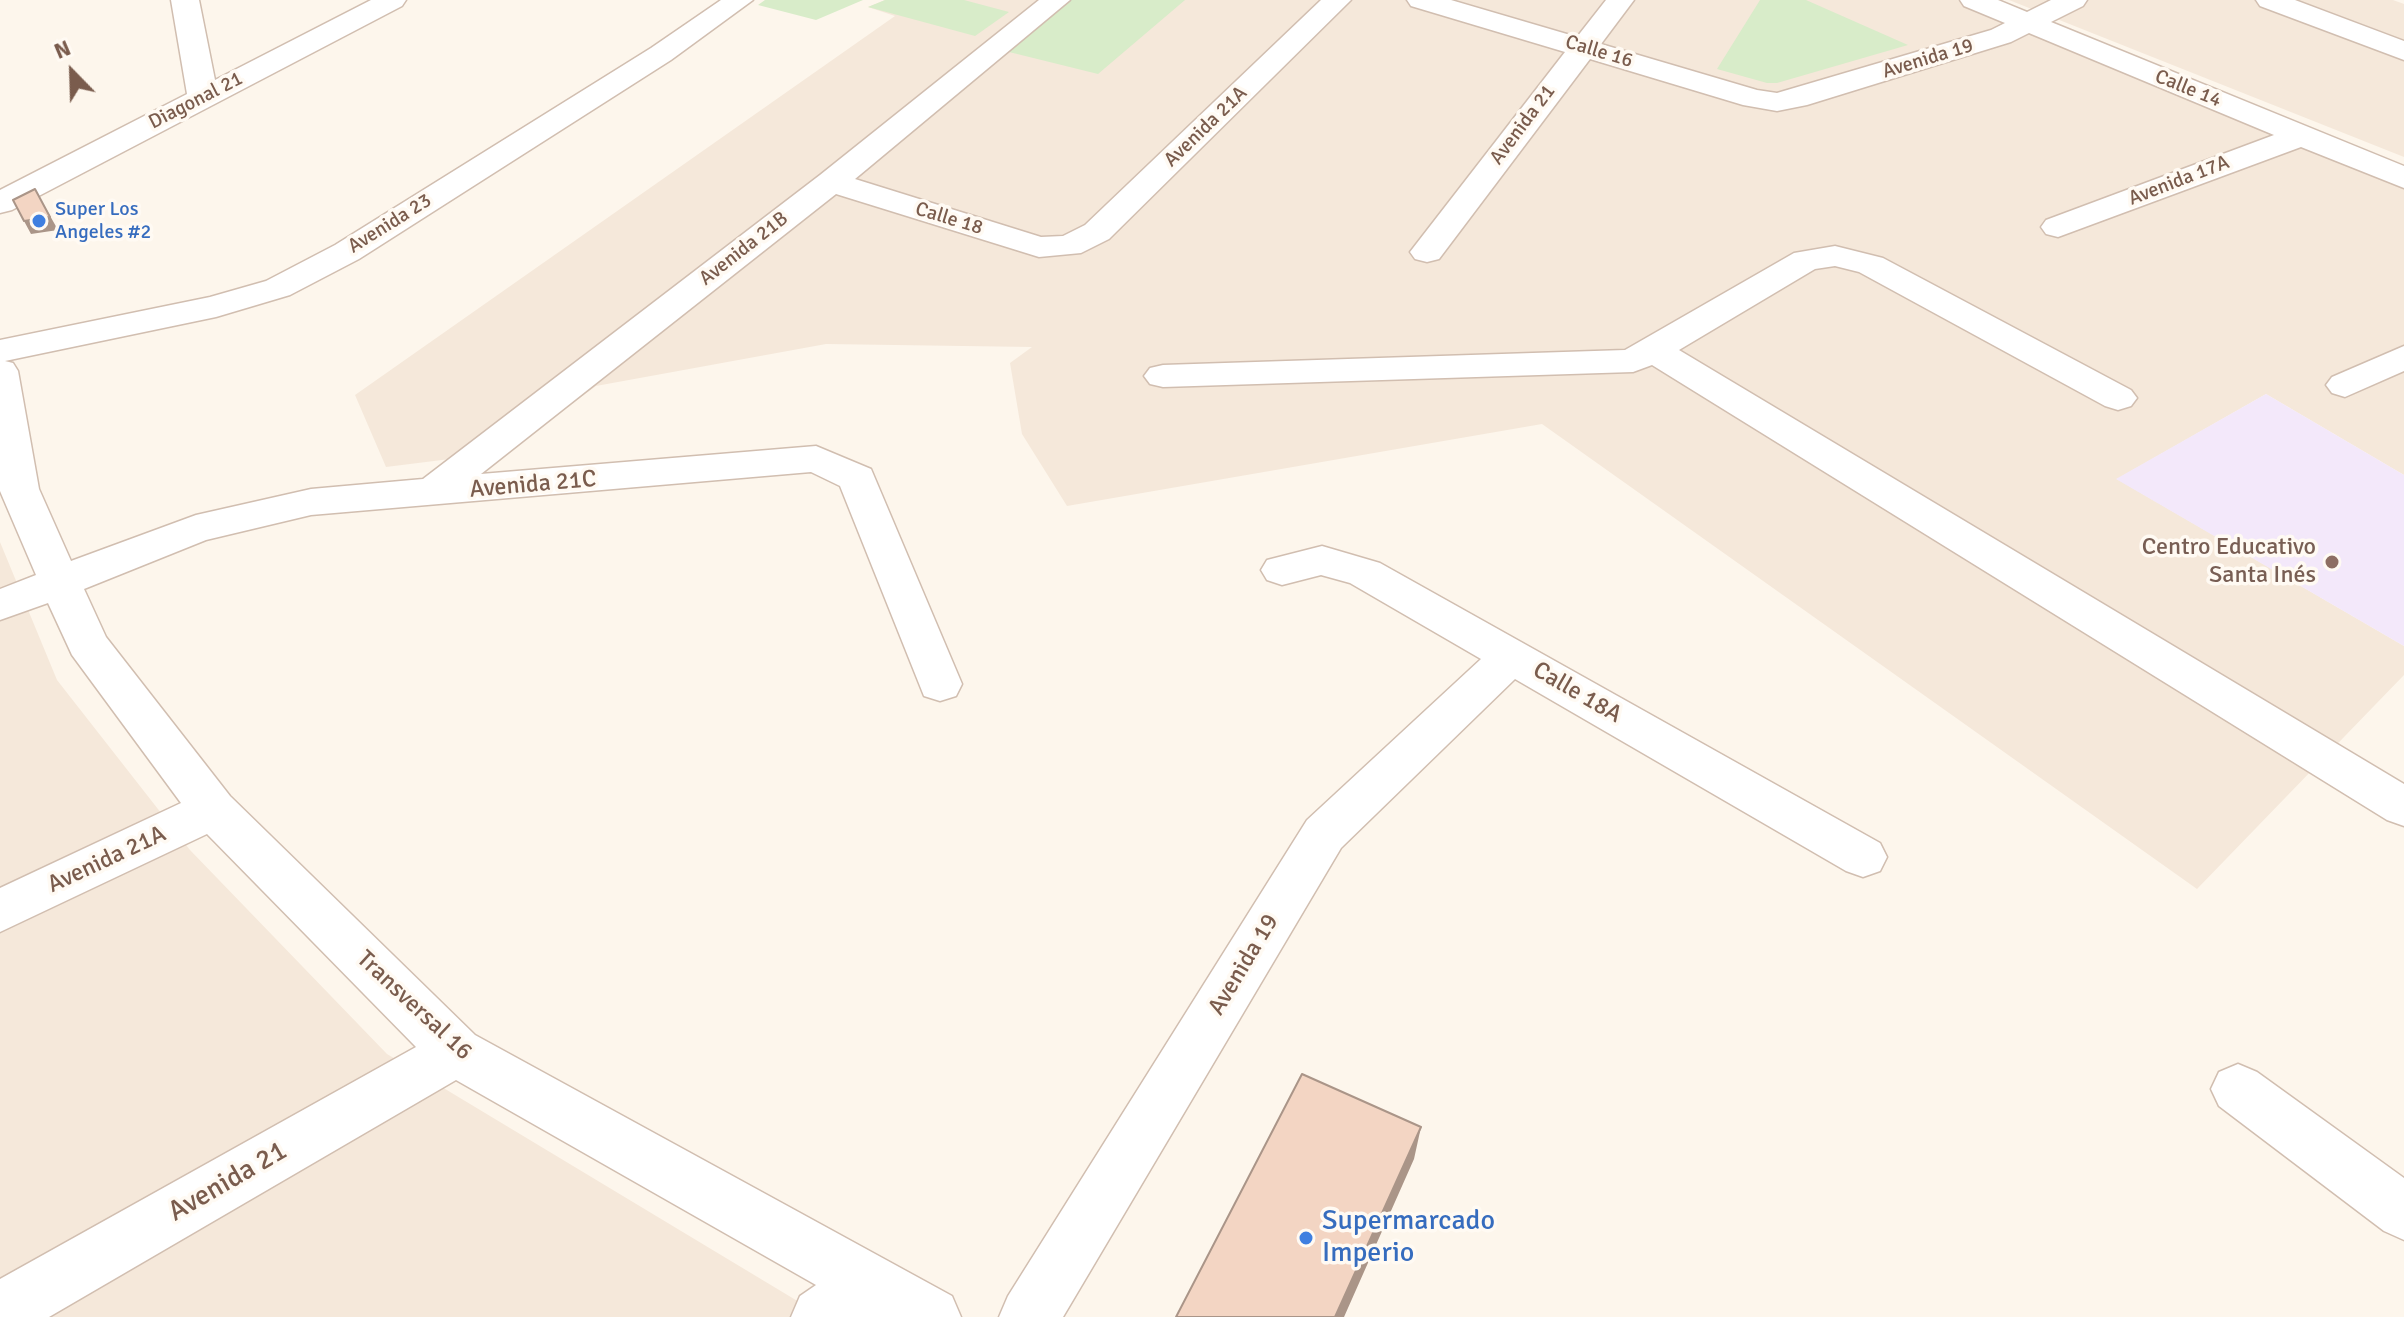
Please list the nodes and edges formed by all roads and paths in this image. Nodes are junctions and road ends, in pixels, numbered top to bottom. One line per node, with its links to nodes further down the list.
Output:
1 (185, 0): 14 (street)
2 (392, 0): 14 (street, Diagonal 21)
3 (739, 0): 23 (street, Avenida 23)
4 (1056, 0): 18 (street, Avenida 21B)
5 (1337, 0): 21 (street, Avenida 21A)
6 (1421, 0): 12 (street, Calle 16)
7 (1620, 0): 12 (street, Avenida 21)
8 (1974, 0): 11 (street, Calle 14)
9 (2073, 0): 11 (street, Avenida 19)
10 (2270, 0): 13 (street)
11 (2029, 24): 15 (street, Avenida 19); 16 (street, Calle 14)
12 (1583, 47): 15 (street, Calle 16); 22 (street, Avenida 21)
13 (2404, 51)
14 (203, 97): 19 (street, Diagonal 21)
15 (1777, 102)
16 (2301, 136): 17 (street, Calle 14); 20 (street, Avenida 17A)
17 (2404, 178)
18 (831, 182): 21 (street, Calle 18); 30 (street, Avenida 21B)
19 (0, 203)
20 (2058, 227)
21 (1069, 246)
22 (1427, 252)
23 (0, 351)
24 (1655, 351): 27 (street); 29 (street); 36 (street)
25 (2404, 357): 28 (street)
26 (0, 371): 32 (street, Transversal 16)
27 (1163, 376)
28 (2345, 385)
29 (2118, 398)
30 (430, 494): 32 (street, Avenida 21C); 35 (street, Avenida 21C)
31 (1282, 570): 34 (street, Calle 18A)
32 (60, 581): 33 (street, Avenida 21C); 37 (street, Transversal 16)
33 (0, 605)
34 (1512, 656): 38 (street, Calle 18A); 47 (street, Avenida 19)
35 (940, 684)
36 (2404, 807)
37 (213, 809): 39 (street, Avenida 21A); 40 (street, Transversal 16)
38 (1863, 857)
39 (0, 911)
40 (456, 1052): 43 (street, Transversal 16); 44 (street, Avenida 21)
41 (2238, 1089): 42 (street)
42 (2404, 1212)
43 (867, 1284): 45 (street); 46 (street, Transversal 16)
44 (0, 1312)
45 (821, 1317)
46 (931, 1317)
47 (1029, 1317)

